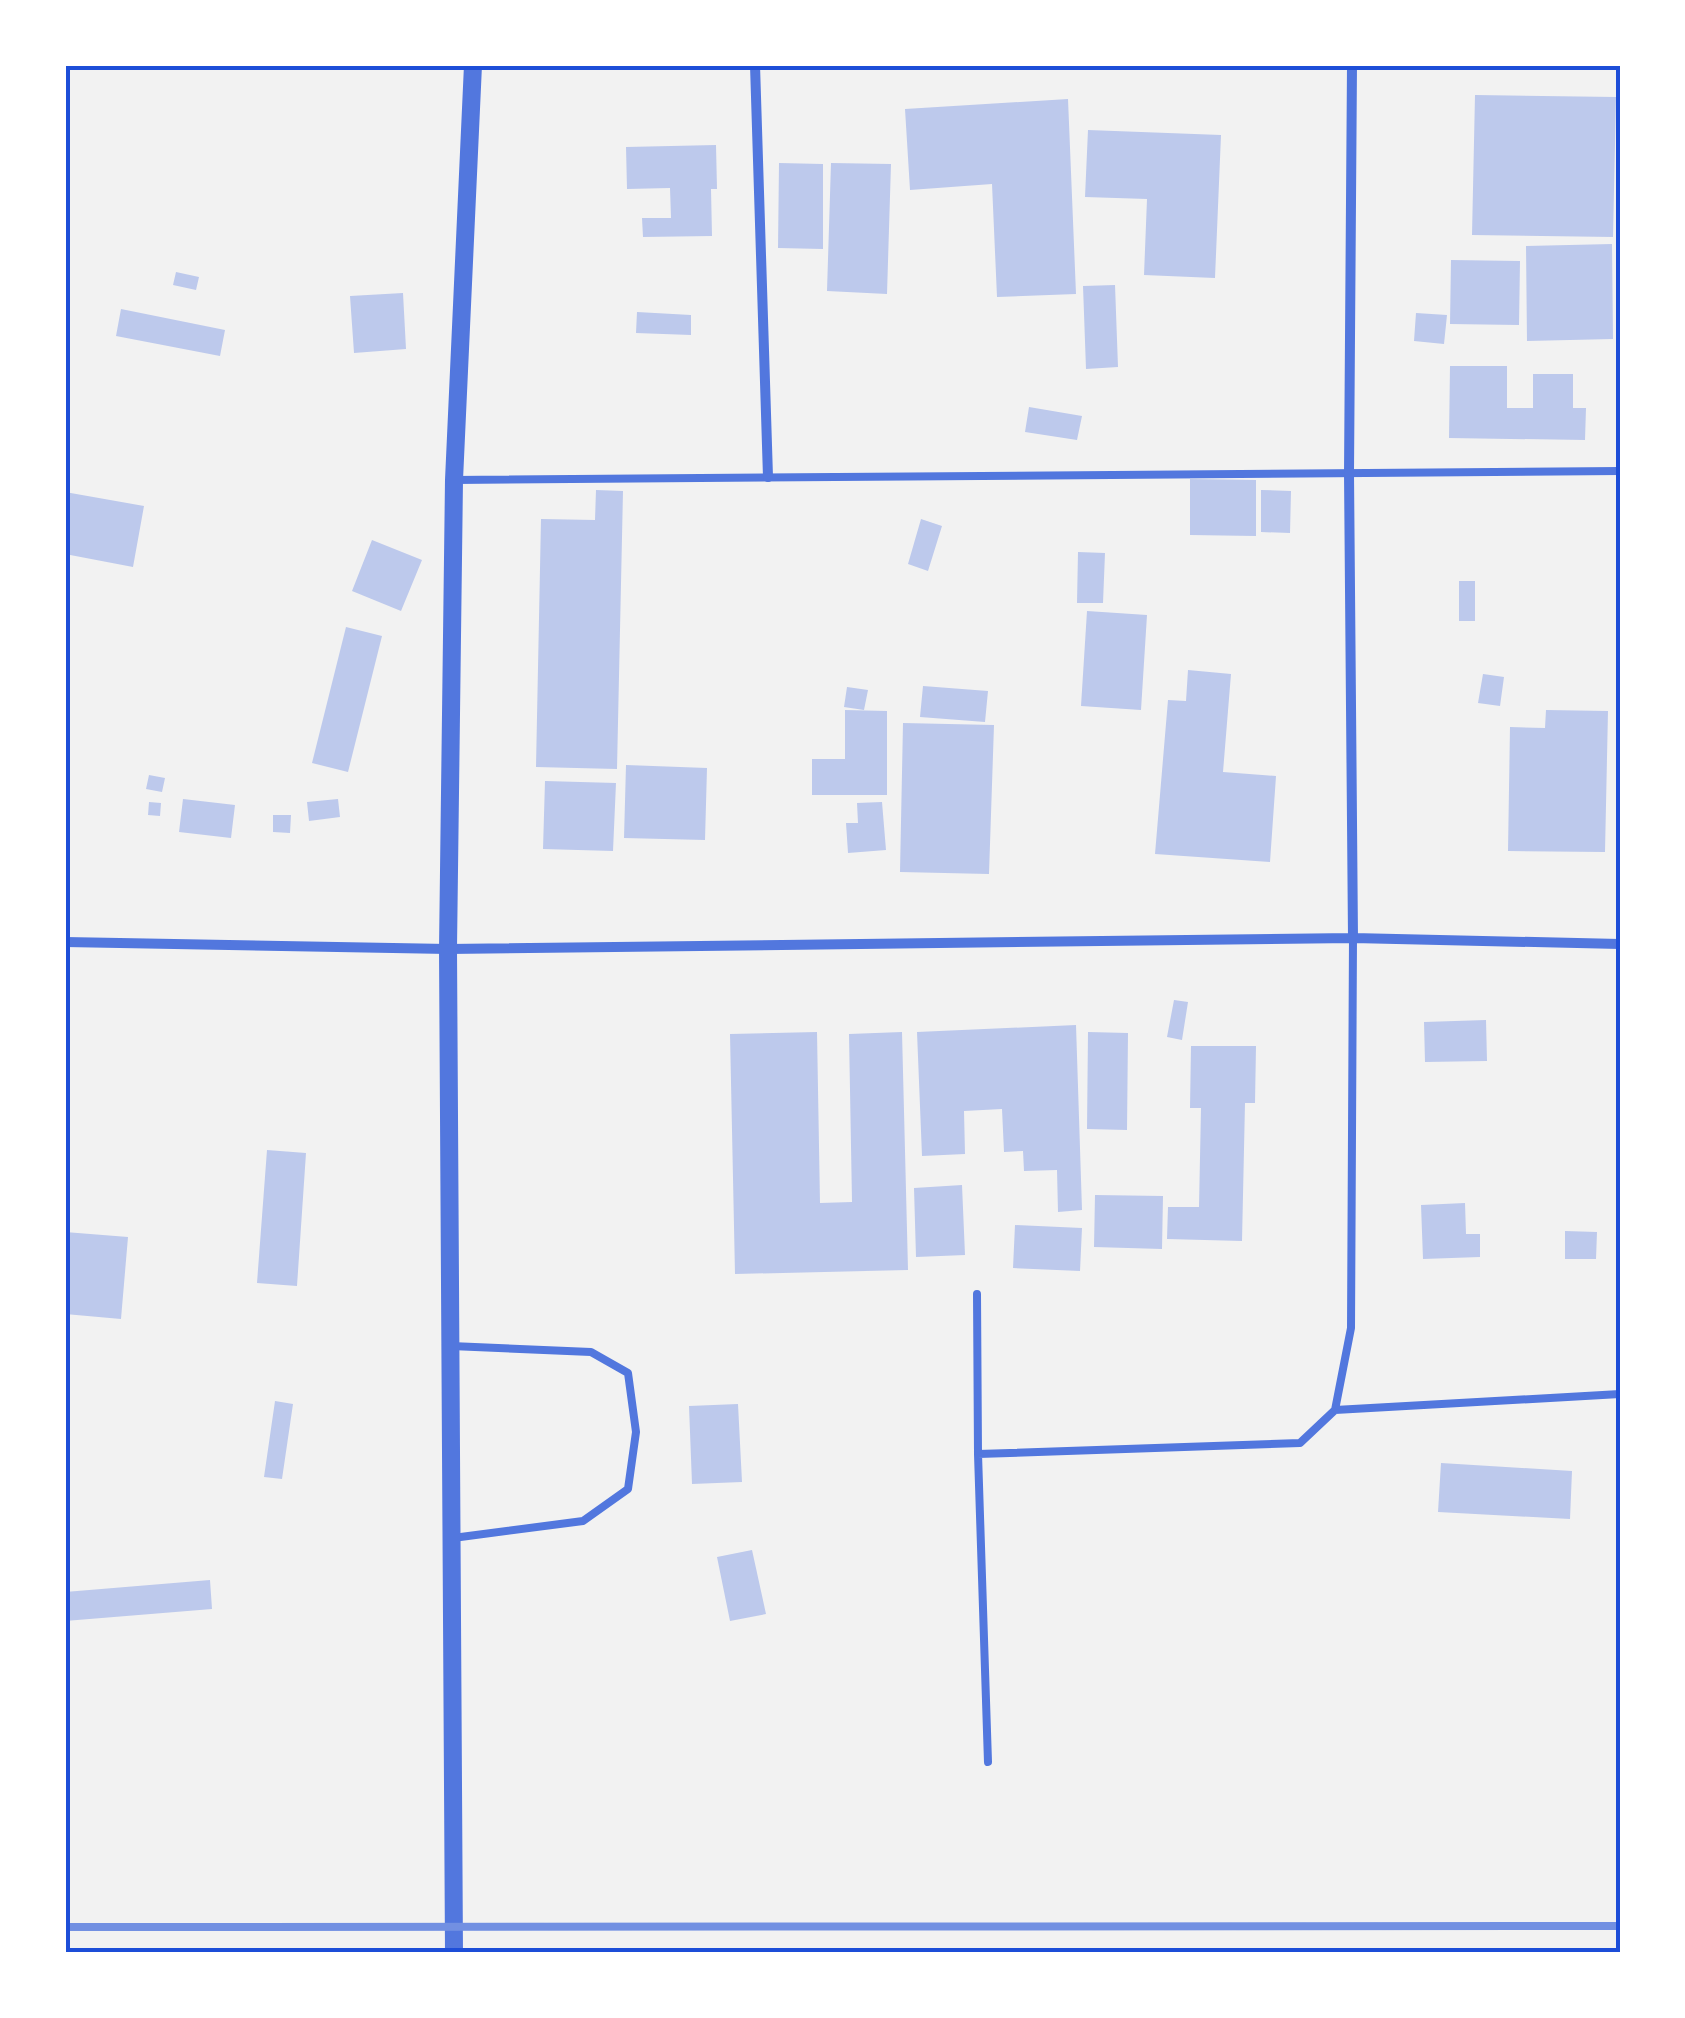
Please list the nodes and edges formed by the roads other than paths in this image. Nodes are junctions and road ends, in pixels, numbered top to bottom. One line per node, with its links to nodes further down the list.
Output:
1 (473, 65): 7 (street)
2 (756, 65): 6 (street)
3 (1352, 65): 5 (street)
4 (1620, 472): 5 (lane)
5 (1349, 473): 6 (lane); 8 (street)
6 (768, 478): 7 (lane)
7 (454, 480): 11 (street)
8 (1353, 938): 10 (street); 11 (street); 15 (lane)
9 (65, 942): 11 (street)
10 (1620, 944)
11 (448, 949): 13 (street)
12 (977, 1294): 16 (lane)
13 (451, 1346): 17 (street); 17 (lane)
14 (1620, 1394): 15 (lane)
15 (1335, 1410): 16 (lane)
16 (978, 1454): 18 (lane)
17 (452, 1538): 19 (street)
18 (988, 1762)
19 (454, 1953)

